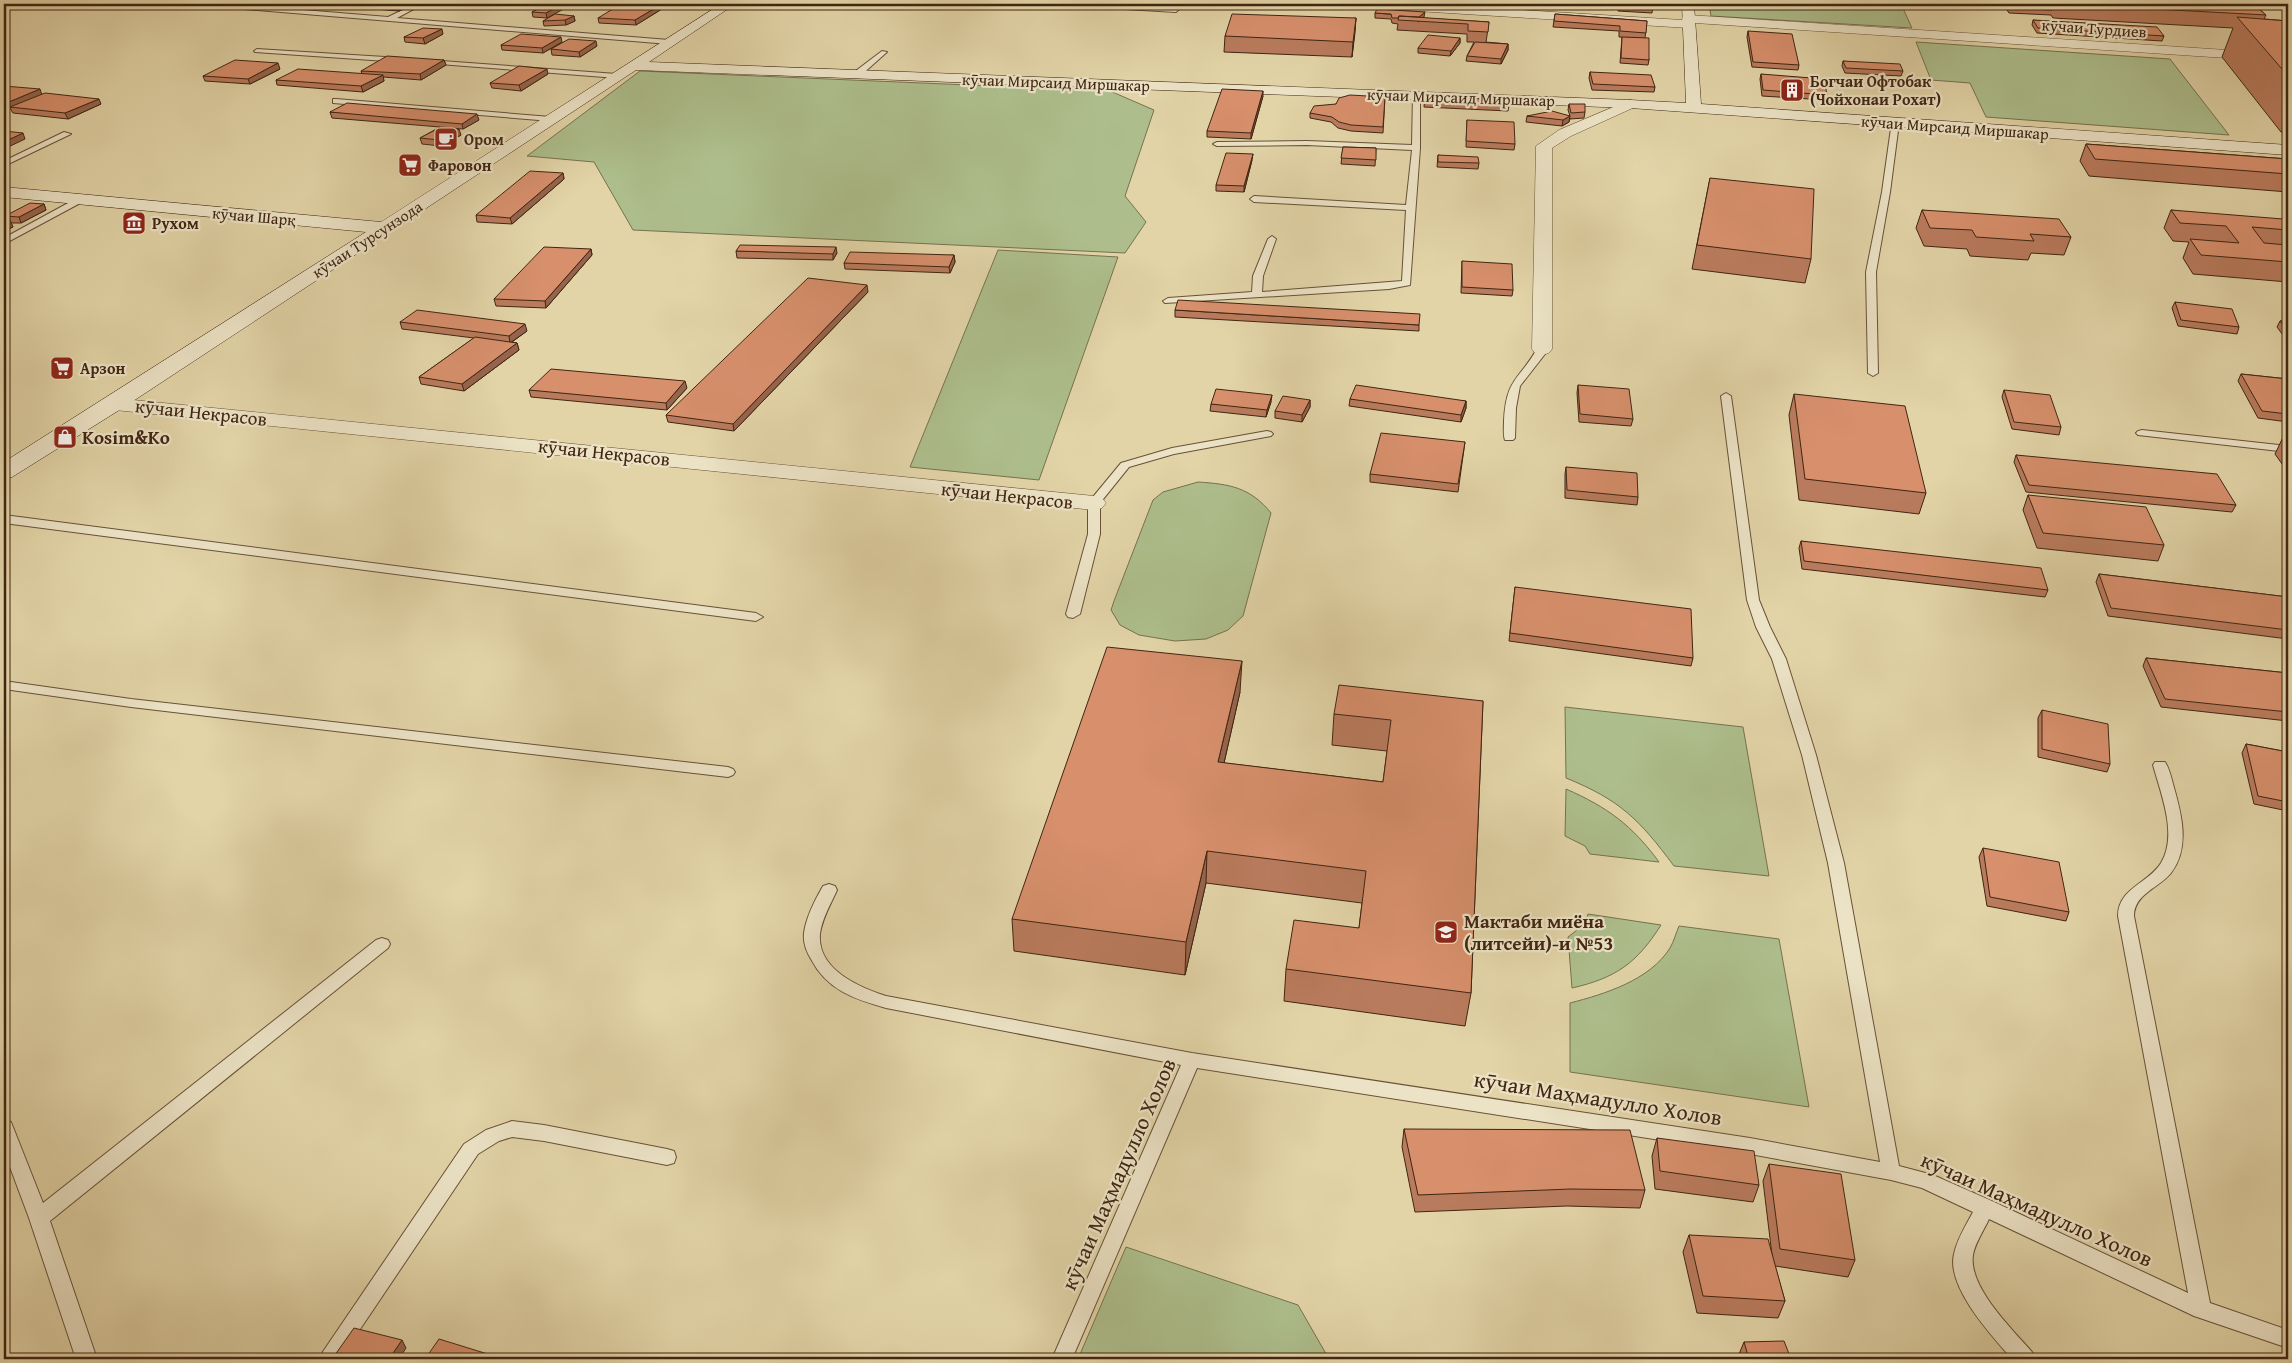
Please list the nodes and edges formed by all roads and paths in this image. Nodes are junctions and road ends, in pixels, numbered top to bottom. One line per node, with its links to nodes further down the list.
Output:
1 (208, 4): 9 (lane)
2 (420, 4): 9 (lane)
3 (728, 4): 11 (street, кӯчаи Турсунзода)
4 (1074, 4): 8 (lane)
5 (1181, 4): 8 (lane)
6 (1368, 4): 10 (street, кӯчаи Турдиев)
7 (1688, 4): 10 (street)
8 (1106, 5)
9 (387, 20): 11 (lane)
10 (1689, 21): 14 (street, кӯчаи Турдиев); 23 (street)
11 (669, 42): 17 (street, кӯчаи Турсунзода)
12 (257, 51): 15 (lane)
13 (884, 52): 18 (lane)
14 (2288, 58)
15 (410, 60)
16 (419, 61): 19 (lane)
17 (632, 66): 18 (street, кӯчаи Мирсаид Миршакар); 19 (street, кӯчаи Турсунзода)
18 (856, 74): 20 (street, кӯчаи Мирсаид Миршакар)
19 (617, 76): 24 (street, кӯчаи Турсунзода)
20 (1416, 95): 22 (street, кӯчаи Мирсаид Миршакар); 28 (lane)
21 (336, 101): 24 (lane)
22 (1630, 104): 23 (street, кӯчаи Мирсаид Миршакар); 40 (street)
23 (1694, 108): 25 (street, кӯчаи Мирсаид Миршакар)
24 (551, 119): 35 (street, кӯчаи Турсунзода)
25 (1895, 123): 29 (street, кӯчаи Мирсаид Миршакар); 41 (lane)
26 (67, 134): 30 (lane)
27 (1217, 144): 28 (lane)
28 (1416, 148): 34 (lane)
29 (2288, 150)
30 (4, 164)
31 (4, 192): 33 (street, кӯчаи Шарқ)
32 (1254, 199): 34 (lane)
33 (81, 200): 35 (street, кӯчаи Шарқ); 37 (lane)
34 (1410, 208): 38 (lane)
35 (385, 228): 43 (street, кӯчаи Турсунзода)
36 (1272, 239): 38 (lane)
37 (4, 241)
38 (1257, 295): 39 (lane)
39 (1168, 301)
40 (1542, 350): 46 (lane)
41 (1873, 373)
42 (1726, 396): 61 (lane)
43 (113, 404): 48 (street, кӯчаи Турсунзода); 49 (street, кӯчаи Некрасов)
44 (2142, 433): 47 (lane)
45 (1266, 434): 49 (lane)
46 (1509, 438)
47 (2288, 449)
48 (4, 472)
49 (1094, 503): 51 (lane)
50 (4, 520): 52 (lane)
51 (1073, 614)
52 (756, 617)
53 (4, 685): 55 (lane)
54 (2160, 765): 64 (lane)
55 (728, 772)
56 (829, 890): 58 (lane)
57 (382, 944): 63 (lane)
58 (1192, 1060): 61 (lane, кӯчаи Маҳмадулло Холов); 68 (lane, кӯчаи Маҳмадулло Холов)
59 (4, 1126): 63 (lane)
60 (667, 1157): 67 (lane)
61 (1891, 1172): 62 (lane, кӯчаи Маҳмадулло Холов)
62 (1984, 1207): 64 (lane, кӯчаи Маҳмадулло Холов); 69 (lane)
63 (39, 1218): 66 (lane)
64 (2201, 1309): 65 (lane, кӯчаи Маҳмадулло Холов)
65 (2288, 1339)
66 (86, 1359)
67 (328, 1359)
68 (1062, 1359)
69 (2026, 1359)

